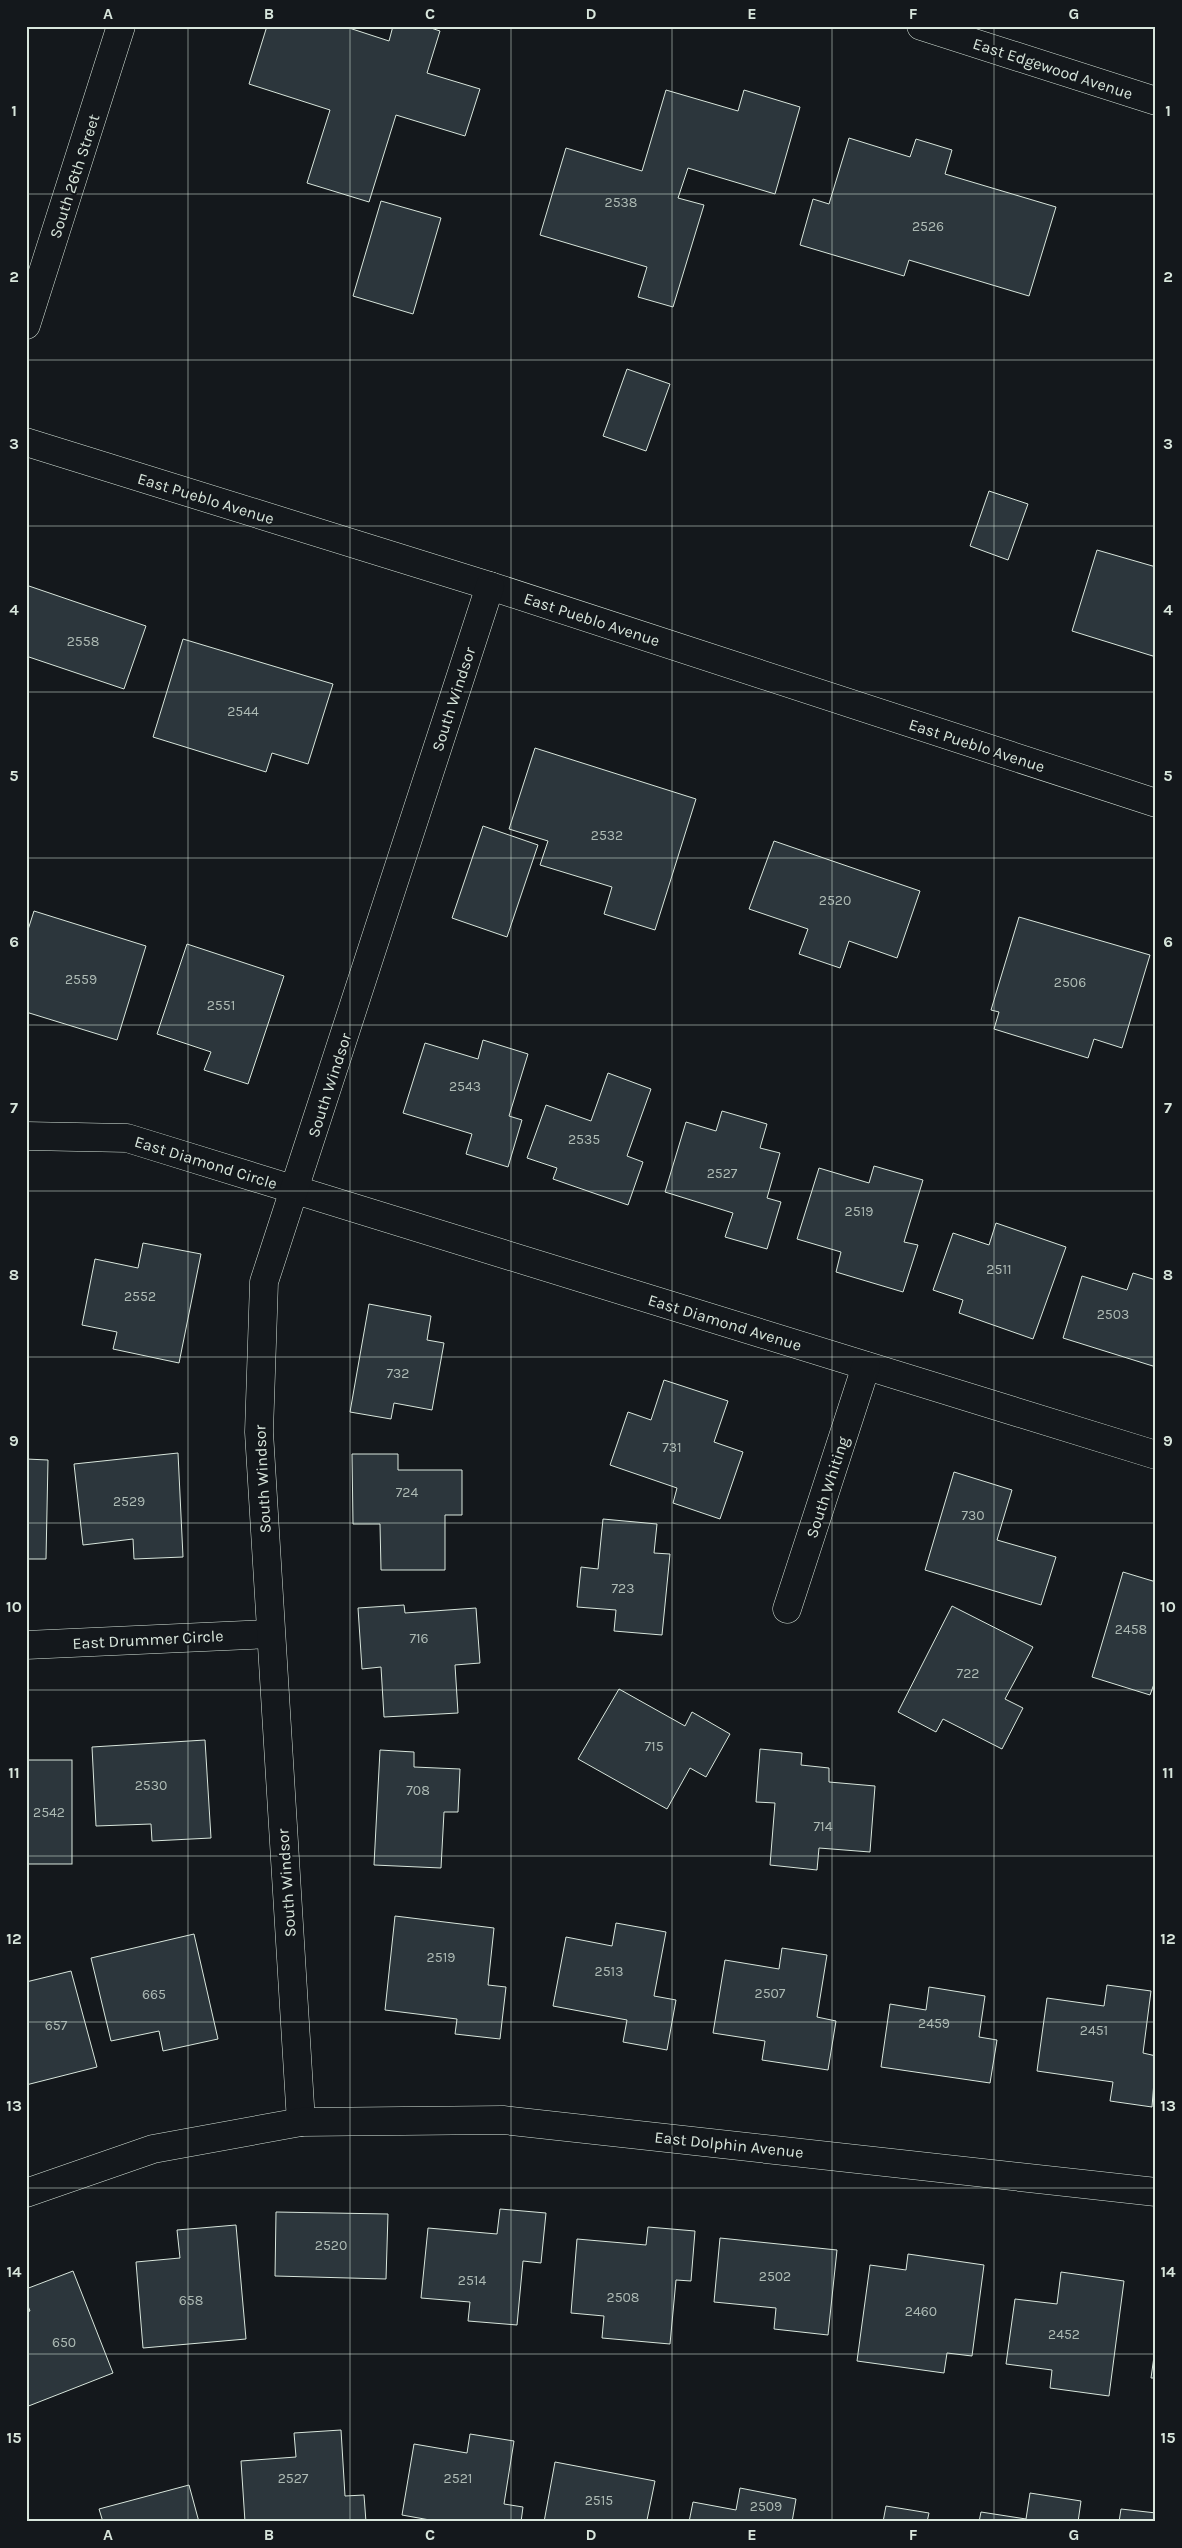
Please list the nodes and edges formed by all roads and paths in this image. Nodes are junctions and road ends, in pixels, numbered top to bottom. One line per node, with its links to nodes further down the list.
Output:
1 (121, 26): 4 (street, South 26th Street)
2 (921, 26): 3 (street, East Edgewood Avenue)
3 (1156, 102)
4 (26, 325)
5 (26, 442): 6 (street, East Pueblo Avenue)
6 (490, 586): 7 (street, East Pueblo Avenue); 9 (street, South Windsor)
7 (1156, 803)
8 (26, 1136): 9 (street, East Diamond Circle)
9 (295, 1188): 10 (street, East Diamond Avenue); 13 (street, South Windsor)
10 (866, 1366): 11 (street, East Diamond Avenue); 12 (street, South Whiting)
11 (1156, 1455)
12 (787, 1609)
13 (270, 1634): 14 (street, East Drummer Circle); 15 (street, South Windsor)
14 (26, 1645)
15 (301, 2122): 16 (street, East Dolphin Avenue); 17 (street)
16 (1156, 2192)
17 (26, 2193)

